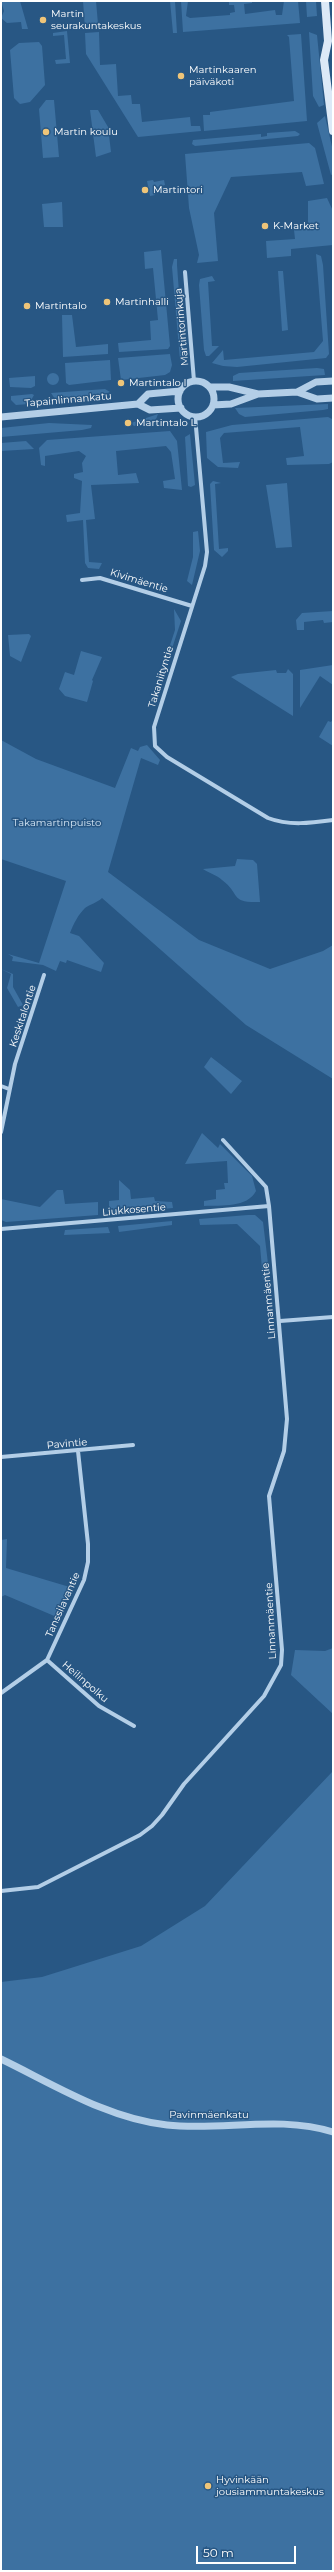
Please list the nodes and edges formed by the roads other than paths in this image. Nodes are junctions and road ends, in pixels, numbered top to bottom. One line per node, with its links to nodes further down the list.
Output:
1 (325, 1): 2 (main road)
2 (328, 41): 3 (main road); 4 (main road)
3 (333, 51)
4 (333, 131)
5 (185, 272): 6 (street, Martintorinkuja)
6 (194, 381): 8 (street); 9 (street)
7 (333, 381): 10 (street)
8 (210, 387): 11 (street); 14 (street)
9 (180, 391): 13 (street, Tapainlinnankatu); 15 (street)
10 (298, 392): 11 (street); 12 (street)
11 (258, 394): 14 (street)
12 (333, 398)
13 (138, 404): 15 (street, Tapainlinnankatu); 17 (street, Tapainlinnankatu)
14 (213, 405): 16 (street)
15 (180, 408): 16 (street)
16 (196, 416): 19 (street, Takaniityntie)
17 (1, 417)
18 (82, 580): 19 (street, Kivimäentie)
19 (192, 606): 20 (street, Takaniityntie)
20 (333, 820)
21 (44, 975): 23 (street, Keskitalontie)
22 (1, 1086): 23 (street)
23 (9, 1089): 24 (street, Keskitalontie)
24 (1, 1132)
25 (223, 1140): 26 (street, Linnanmäentie)
26 (269, 1206): 27 (street, Liukkosentie); 29 (street, Linnanmäentie)
27 (1, 1229)
28 (333, 1317): 29 (street)
29 (280, 1321): 36 (street, Linnanmäentie)
30 (133, 1445): 31 (street, Pavintie)
31 (78, 1451): 32 (street, Pavintie); 33 (street, Tanssilavantie)
32 (1, 1457)
33 (47, 1660): 34 (street, Tanssilavantie); 35 (street, Heilinpolku)
34 (1, 1693)
35 (134, 1726)
36 (1, 1891)
37 (1, 2059): 38 (street, Pavinmäenkatu)
38 (333, 2132)

